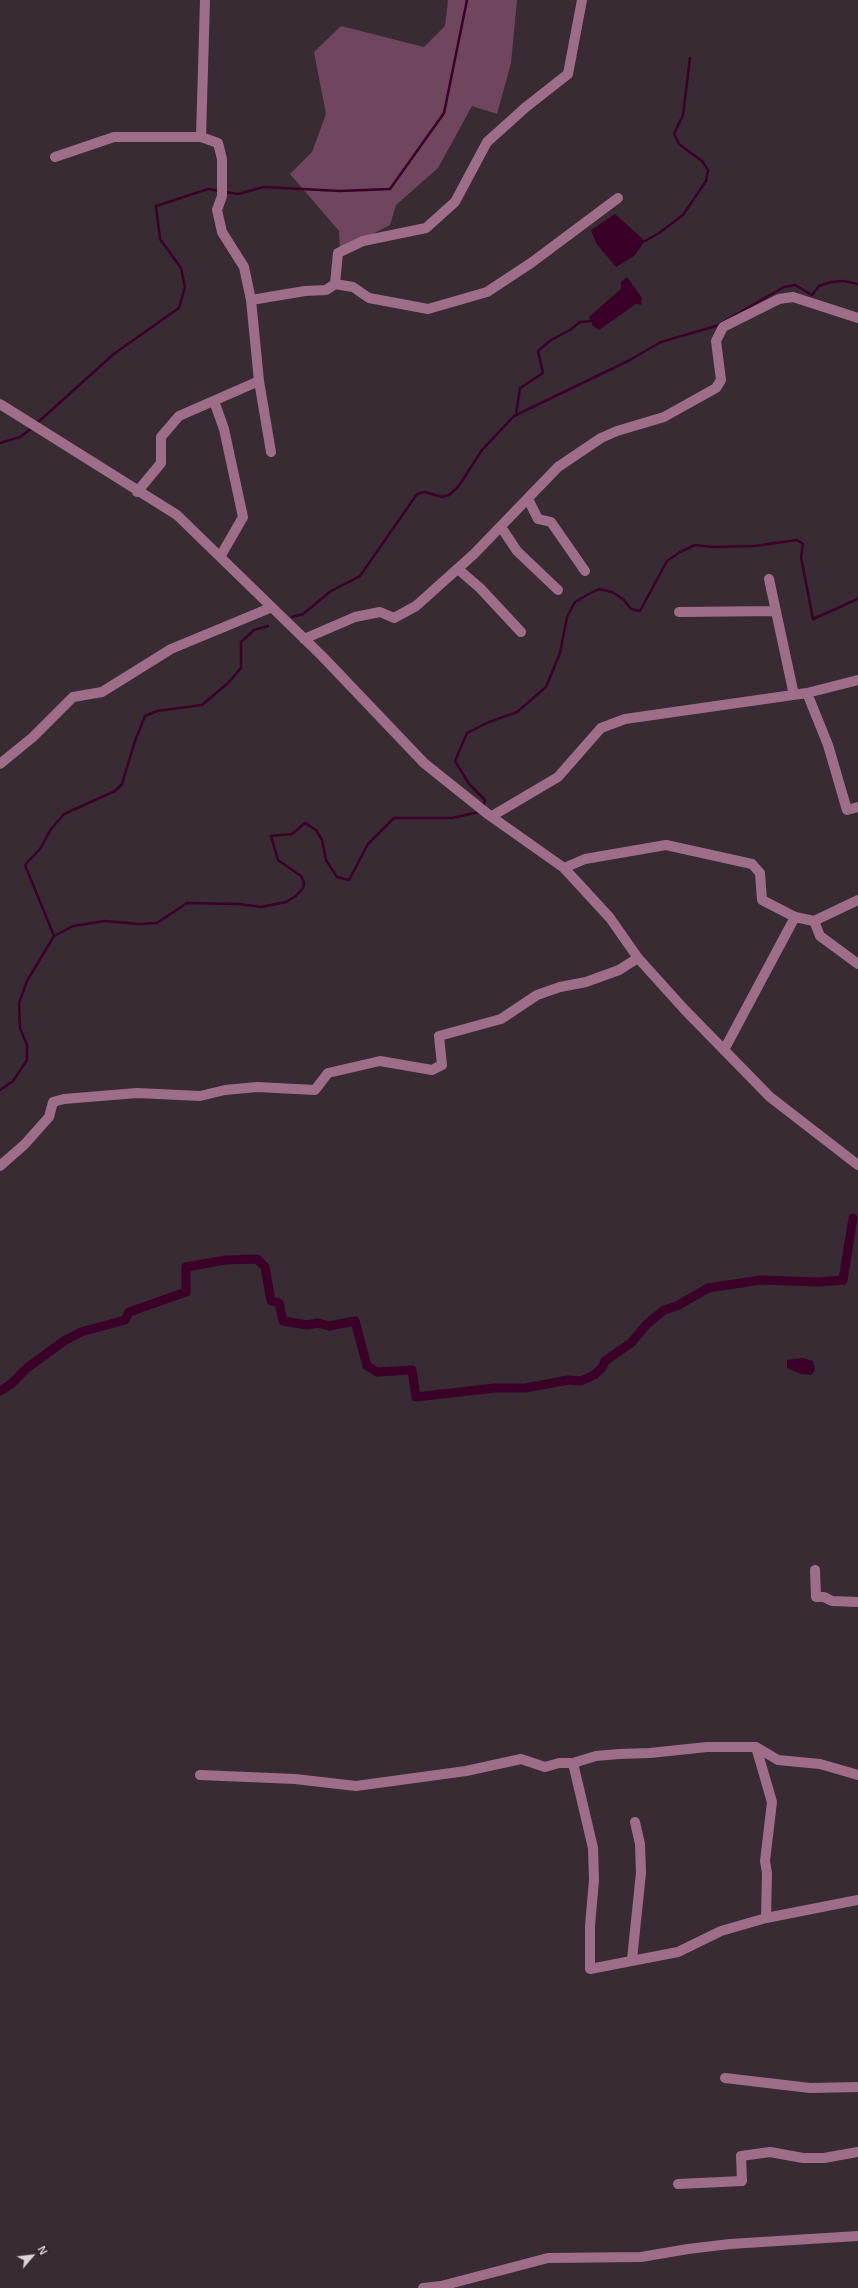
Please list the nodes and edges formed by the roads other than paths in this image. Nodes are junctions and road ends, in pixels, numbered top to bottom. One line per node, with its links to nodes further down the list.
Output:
1 (205, 0): 3 (street)
2 (582, 0): 6 (street)
3 (201, 137): 4 (street); 7 (street)
4 (55, 157)
5 (618, 198): 6 (street)
6 (335, 284): 7 (street)
7 (251, 300): 9 (street)
8 (858, 318): 14 (street)
9 (259, 381): 10 (street); 12 (street)
10 (214, 401): 13 (street); 16 (street)
11 (0, 404): 13 (street)
12 (271, 452)
13 (137, 492): 16 (street)
14 (528, 499): 15 (street); 18 (street)
15 (501, 527): 17 (street); 20 (street)
16 (220, 557): 21 (street)
17 (458, 569): 24 (street); 25 (street)
18 (585, 571)
19 (769, 579): 22 (street)
20 (558, 590)
21 (270, 608): 25 (street); 29 (street)
22 (776, 611): 23 (street); 28 (street)
23 (679, 612)
24 (521, 632)
25 (304, 639): 31 (street)
26 (858, 680): 27 (street)
27 (807, 693): 28 (street); 30 (street)
28 (794, 695): 31 (street)
29 (0, 764)
30 (858, 807)
31 (490, 816): 32 (street)
32 (564, 868): 34 (street); 36 (street)
33 (858, 900): 35 (street)
34 (795, 917): 35 (street); 38 (street)
35 (814, 921): 37 (street)
36 (638, 958): 38 (street); 40 (street)
37 (858, 964)
38 (724, 1050): 39 (street)
39 (858, 1165)
40 (0, 1166)
41 (815, 1570): 42 (street)
42 (858, 1602)
43 (756, 1747): 44 (street); 46 (street); 49 (street)
44 (573, 1763): 45 (street); 50 (street)
45 (200, 1775)
46 (858, 1775)
47 (635, 1822): 50 (street)
48 (858, 1900): 49 (street)
49 (766, 1918): 50 (street)
50 (632, 1959)
51 (725, 2078): 52 (street)
52 (858, 2087)
53 (858, 2152): 54 (street)
54 (678, 2184)
55 (858, 2236): 56 (street)
56 (422, 2288)

